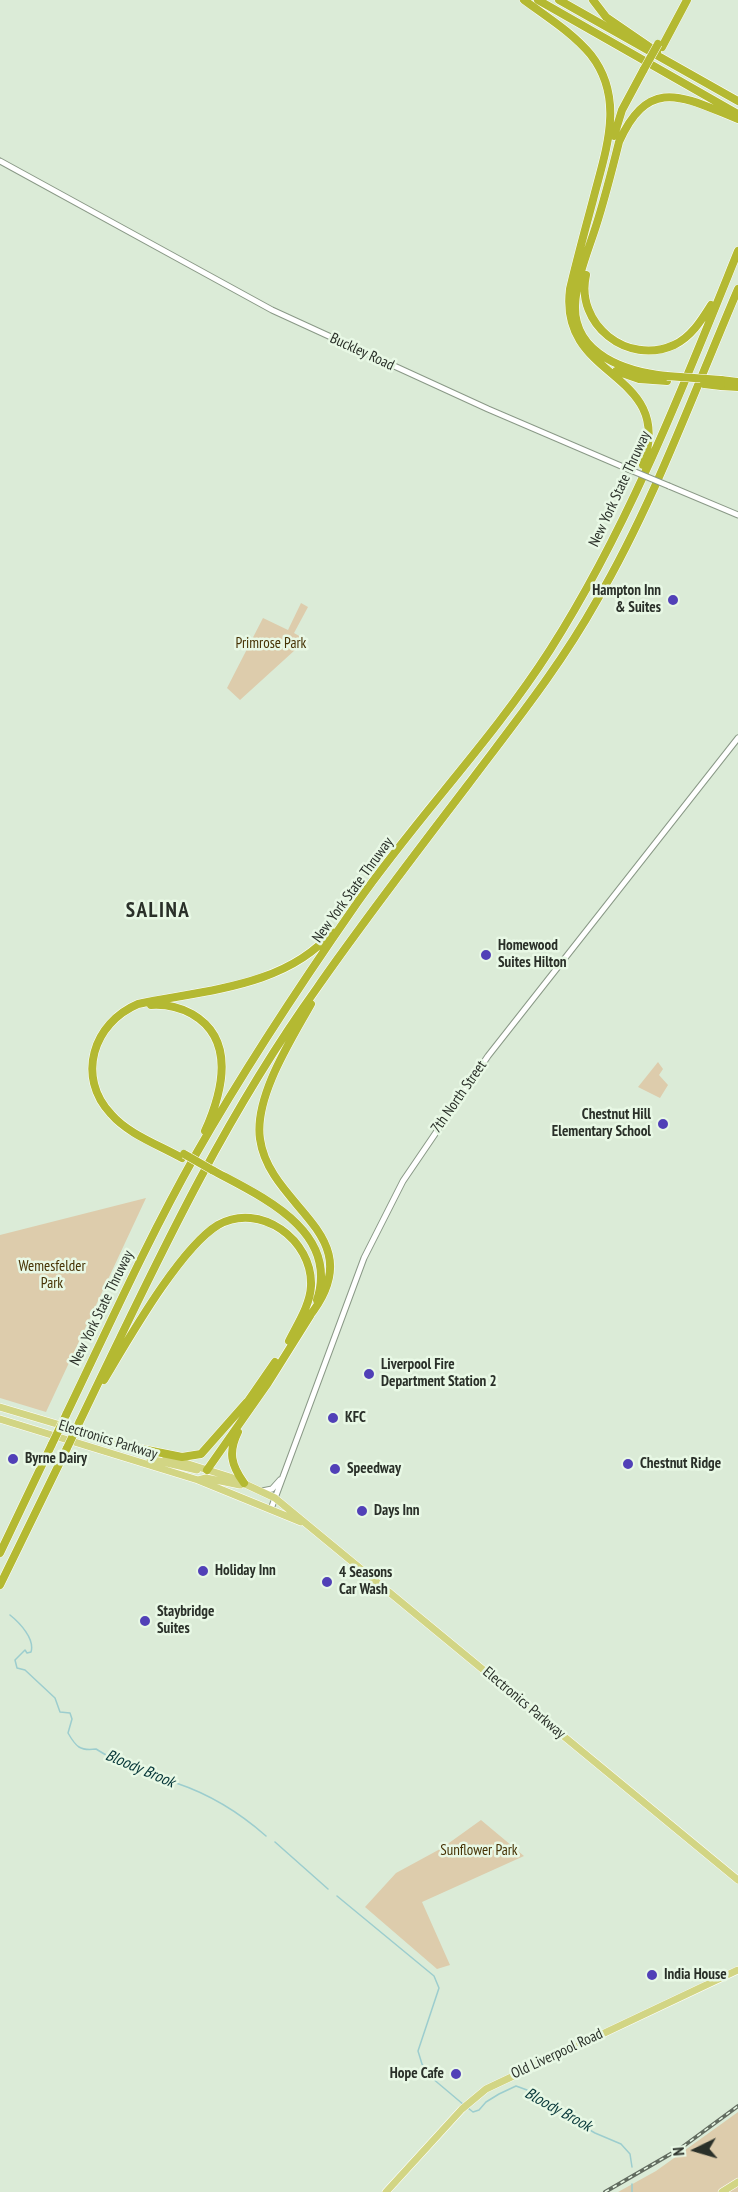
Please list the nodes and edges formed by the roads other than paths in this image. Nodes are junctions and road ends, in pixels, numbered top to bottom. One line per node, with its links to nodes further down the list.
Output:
1 (524, 0): 14 (highway)
2 (538, 0): 11 (highway)
3 (559, 0): 9 (highway)
4 (593, 0): 9 (highway)
5 (682, 0): 7 (highway)
6 (687, 0): 7 (highway)
7 (660, 45): 8 (highway)
8 (646, 70): 14 (highway); 15 (highway)
9 (692, 77): 10 (highway)
10 (738, 101)
11 (738, 114)
12 (738, 119): 15 (highway)
13 (0, 161): 28 (street, Buckley Road, bridge)
14 (602, 168): 22 (highway)
15 (611, 170): 16 (highway)
16 (593, 236): 18 (highway); 23 (highway)
17 (738, 251): 18 (highway, New York State Thruway)
18 (728, 275): 27 (highway, New York State Thruway)
19 (738, 289): 21 (highway, New York State Thruway)
20 (738, 296): 21 (highway)
21 (729, 311): 31 (highway, New York State Thruway)
22 (596, 361): 23 (highway); 27 (highway)
23 (667, 379): 25 (highway, bridge)
24 (738, 382): 25 (highway)
25 (721, 383): 26 (highway)
26 (738, 387)
27 (629, 504): 30 (highway, New York State Thruway)
28 (738, 515)
29 (738, 738): 44 (street, 7th North Street)
30 (360, 899): 32 (highway); 33 (highway, New York State Thruway)
31 (336, 961): 35 (highway); 38 (highway, New York State Thruway)
32 (183, 1156): 33 (highway); 34 (highway, bridge)
33 (195, 1156): 52 (highway, New York State Thruway, bridge)
34 (211, 1171): 35 (highway); 36 (highway)
35 (308, 1318): 37 (highway)
36 (289, 1341): 37 (highway); 38 (highway)
37 (251, 1401): 41 (highway); 43 (highway); 46 (highway)
38 (87, 1406): 53 (highway, New York State Thruway, bridge)
39 (0, 1407): 41 (main road, Electronics Parkway)
40 (0, 1419): 42 (main road, Electronics Parkway)
41 (137, 1448): 43 (main road, Electronics Parkway)
42 (109, 1451): 43 (main road); 45 (main road, Electronics Parkway)
43 (207, 1470): 45 (main road); 46 (main road, Electronics Parkway)
44 (283, 1477): 48 (street); 49 (street, 7th North Street)
45 (198, 1480): 47 (main road); 50 (main road, Electronics Parkway)
46 (244, 1483): 47 (main road, Electronics Parkway)
47 (254, 1488): 48 (main road, Electronics Parkway)
48 (262, 1491): 49 (main road, Electronics Parkway)
49 (275, 1498): 50 (street, 7th North Street); 51 (main road, Electronics Parkway)
50 (272, 1509): 51 (main road, Electronics Parkway)
51 (309, 1526): 54 (main road, Electronics Parkway)
52 (0, 1553)
53 (0, 1585)
54 (738, 1880)
55 (738, 1970): 57 (main road, Old Liverpool Road)
56 (738, 2182): 58 (main road)
57 (386, 2192)
58 (722, 2192)

